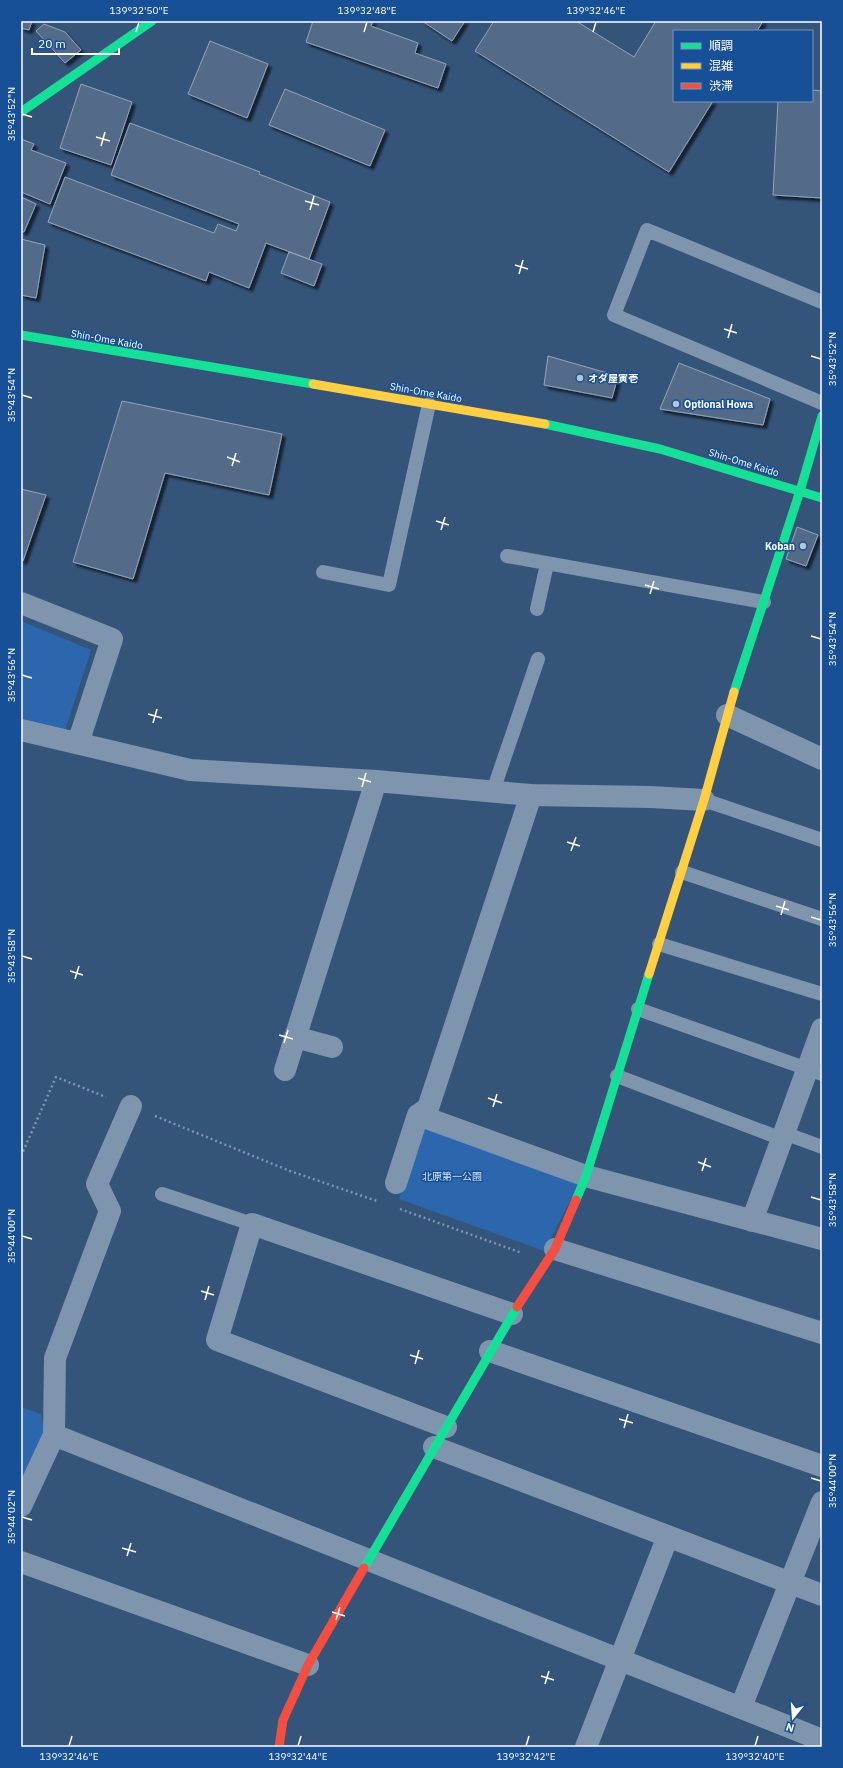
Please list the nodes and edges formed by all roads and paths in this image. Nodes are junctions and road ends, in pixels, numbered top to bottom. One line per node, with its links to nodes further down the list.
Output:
1 (152, 21): 2 (street)
2 (21, 112)
3 (822, 302): 5 (lane)
4 (21, 335): 6 (street, Shin-Ome Kaido)
5 (822, 403)
6 (429, 404): 8 (street, Shin-Ome Kaido); 12 (lane)
7 (822, 416): 8 (street)
8 (800, 491): 9 (street, Shin-Ome Kaido); 13 (street)
9 (822, 498)
10 (507, 556): 11 (lane)
11 (547, 564): 13 (lane); 15 (lane)
12 (323, 572)
13 (764, 602): 17 (street)
14 (21, 603): 19 (street)
15 (537, 609)
16 (538, 659): 22 (lane)
17 (727, 715): 20 (street); 24 (street)
18 (21, 730): 19 (street)
19 (78, 743): 21 (street)
20 (822, 759)
21 (376, 781): 22 (street); 32 (street)
22 (493, 792): 23 (street)
23 (531, 795): 24 (street); 38 (street)
24 (704, 800): 25 (lane); 26 (street)
25 (822, 840)
26 (682, 872): 27 (lane); 28 (street)
27 (822, 919)
28 (659, 944): 29 (lane); 30 (street)
29 (822, 994)
30 (638, 1009): 35 (lane); 36 (street)
31 (822, 1029): 35 (street)
32 (295, 1037): 33 (street); 34 (street)
33 (332, 1047)
34 (285, 1070)
35 (815, 1072): 39 (street)
36 (617, 1076): 39 (lane); 42 (street)
37 (131, 1106): 41 (path); 45 (path); 55 (street)
38 (418, 1115): 42 (street); 43 (street)
39 (783, 1136): 40 (lane); 47 (street)
40 (822, 1147)
41 (21, 1156)
42 (586, 1176): 47 (street); 50 (street)
43 (396, 1183)
44 (162, 1194): 48 (lane)
45 (384, 1203)
46 (398, 1208): 50 (path)
47 (752, 1221): 49 (street)
48 (252, 1224): 51 (street); 54 (street)
49 (822, 1240)
50 (551, 1255): 51 (street); 52 (street)
51 (512, 1314): 53 (street)
52 (822, 1333)
53 (490, 1351): 54 (street); 57 (street)
54 (446, 1427): 56 (street)
55 (54, 1435): 59 (street); 61 (street)
56 (434, 1446): 60 (street); 61 (street)
57 (822, 1466)
58 (822, 1502): 63 (street)
59 (21, 1506)
60 (668, 1536): 63 (street); 65 (street)
61 (370, 1560): 65 (street); 66 (street)
62 (21, 1562): 66 (street)
63 (790, 1582): 64 (street); 67 (street)
64 (822, 1594)
65 (618, 1659): 67 (street); 70 (street)
66 (308, 1665): 69 (street)
67 (741, 1708): 68 (street)
68 (822, 1740)
69 (279, 1747)
70 (586, 1747)

